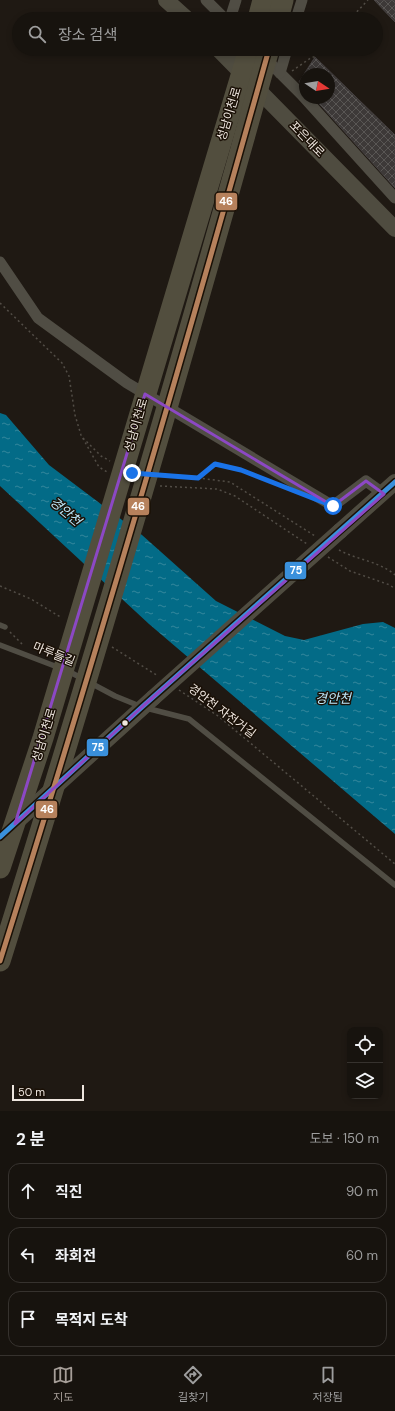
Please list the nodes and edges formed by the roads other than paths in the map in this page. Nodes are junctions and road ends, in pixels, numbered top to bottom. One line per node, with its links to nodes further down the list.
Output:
1 (166, 0): 7 (street)
2 (206, 0): 8 (street)
3 (236, 0): 9 (street)
4 (263, 0): 10 (highway)
5 (283, 0): 11 (highway)
6 (302, 0): 12 (street)
7 (179, 12)
8 (218, 12)
9 (232, 12)
10 (260, 12)
11 (280, 12)
12 (298, 12)
13 (225, 56): 20 (street, 포은대로)
14 (246, 56): 27 (highway, 성남이천로, bridge)
15 (263, 56): 18 (street)
16 (267, 56): 29 (highway, 성남이천로, bridge)
17 (285, 56): 18 (street)
18 (280, 73): 19 (street)
19 (395, 198)
20 (395, 229)
21 (0, 262): 23 (street)
22 (395, 482): 23 (street)
23 (384, 494): 25 (street, bridge)
24 (0, 645): 25 (lane, 마루들길)
25 (148, 703): 26 (street); 28 (lane, 마루들길)
26 (0, 837)
27 (0, 868)
28 (395, 885)
29 (0, 961)

